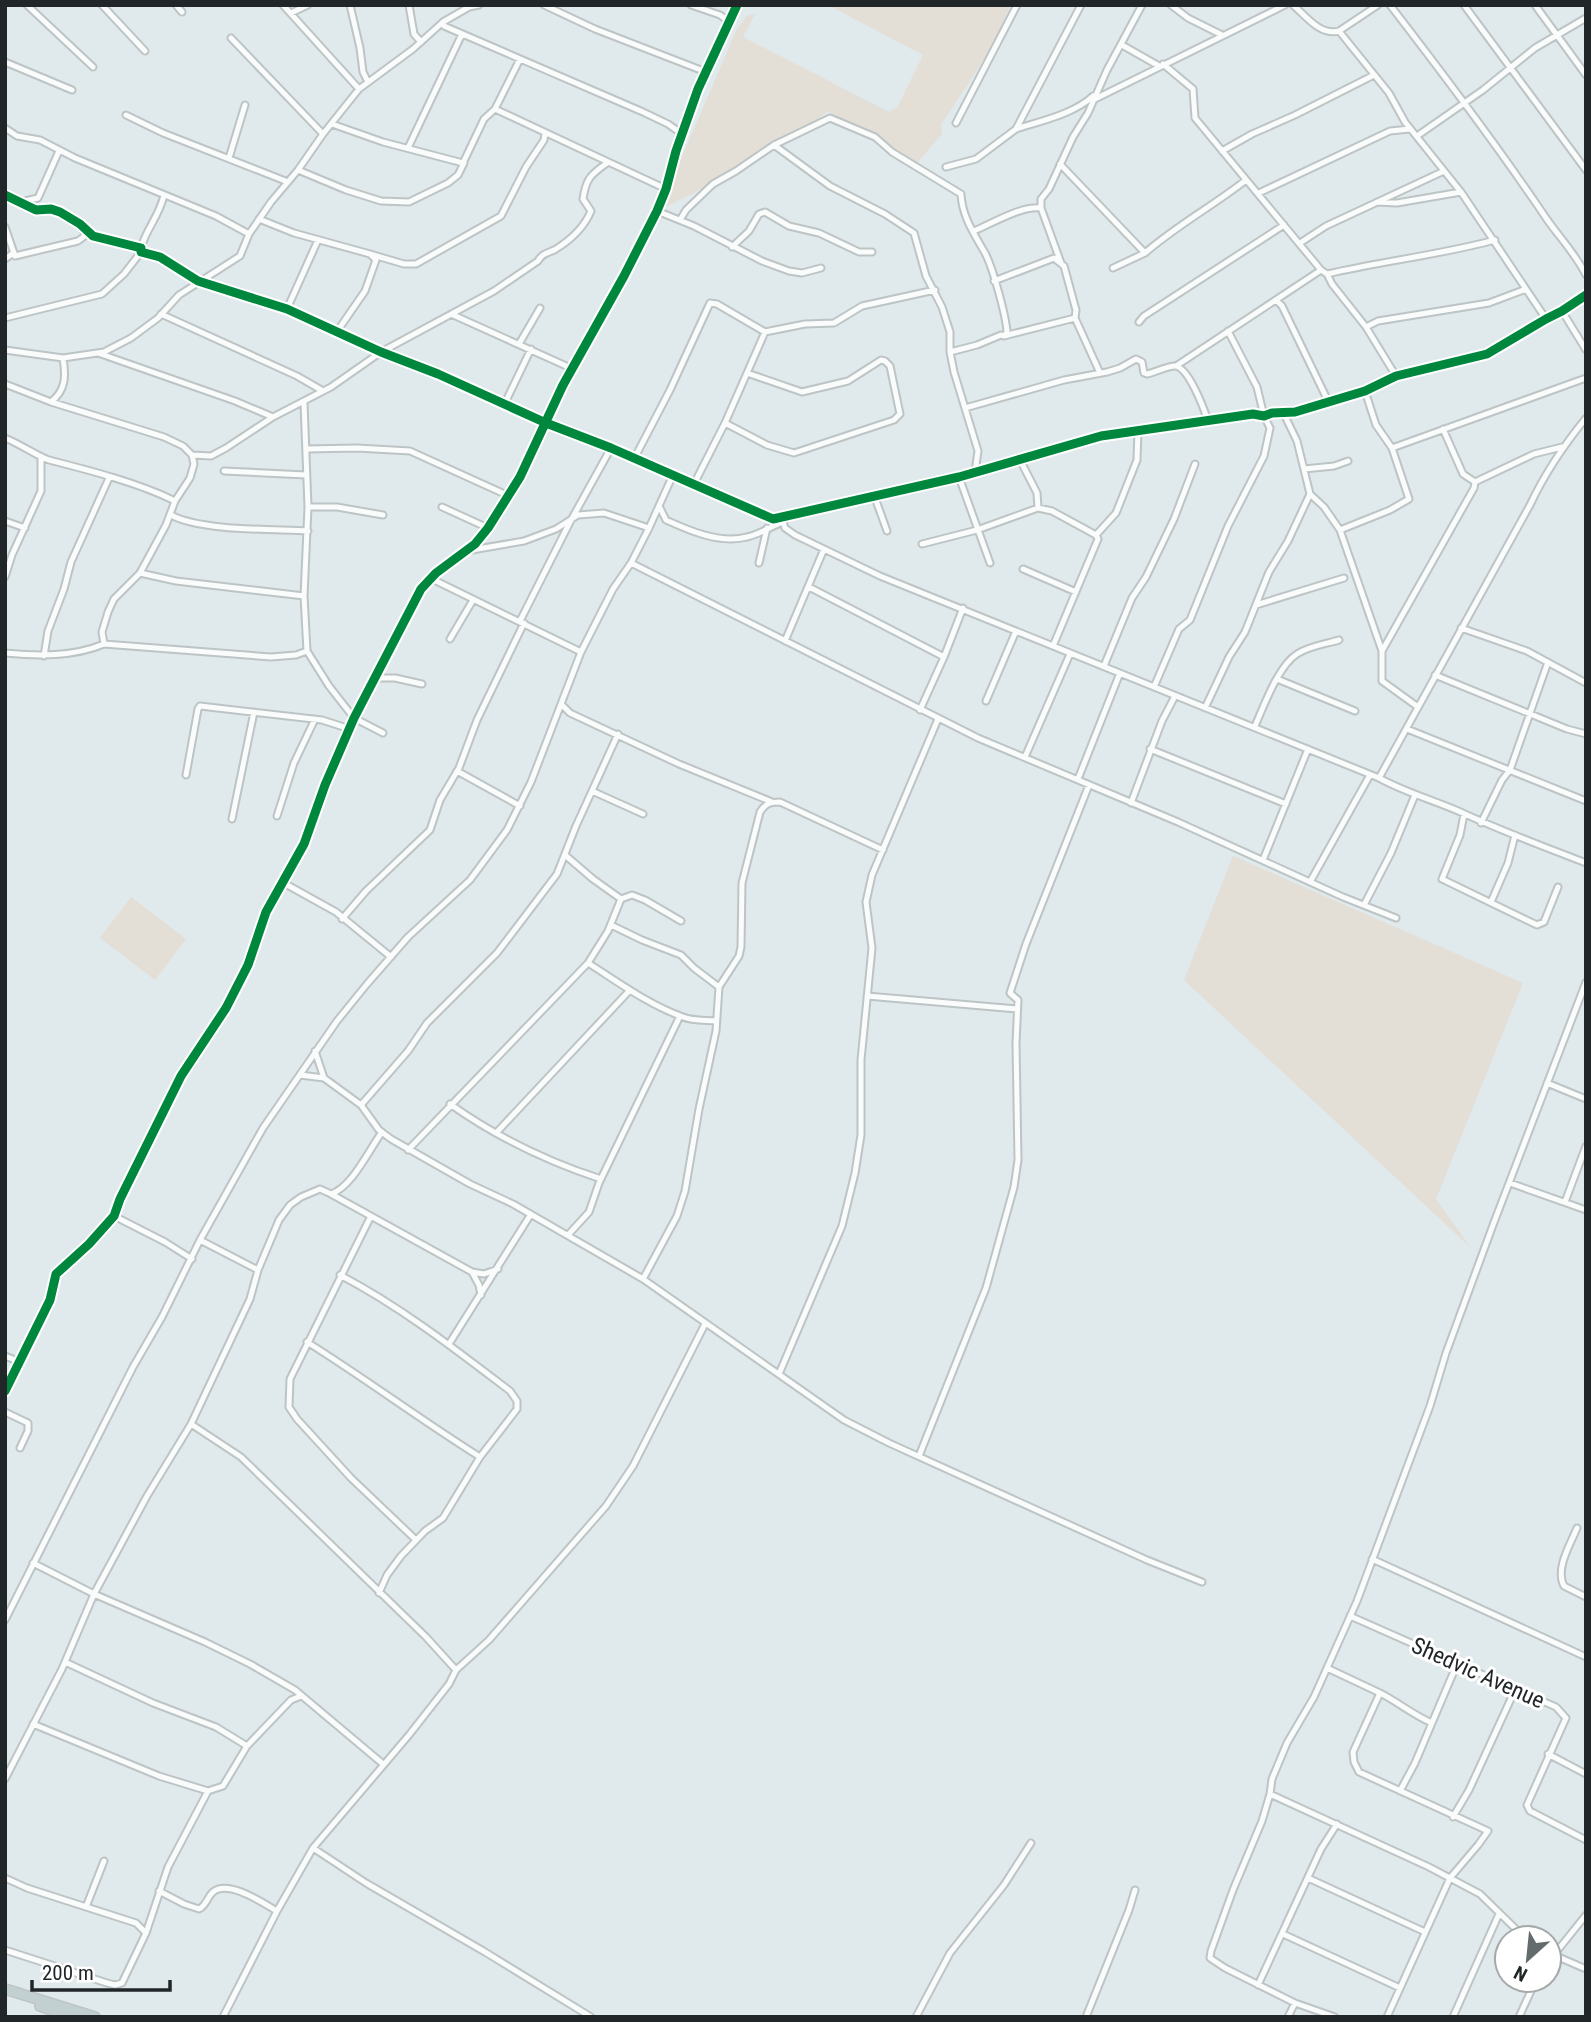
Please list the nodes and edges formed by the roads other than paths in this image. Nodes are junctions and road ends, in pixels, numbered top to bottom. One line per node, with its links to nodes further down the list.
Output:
1 (27, 5): 39 (street)
2 (102, 5): 35 (street)
3 (176, 5): 23 (street)
4 (284, 5): 24 (street)
5 (308, 5): 24 (street)
6 (350, 5): 44 (street)
7 (409, 5): 33 (street)
8 (479, 5): 22 (street)
9 (544, 5): 41 (street)
10 (691, 5): 26 (street)
11 (737, 5): 26 (street)
12 (1017, 5): 53 (street)
13 (1081, 5): 56 (street)
14 (1142, 5): 34 (street)
15 (1171, 5): 30 (street)
16 (1285, 5): 30 (street)
17 (1293, 5): 28 (street)
18 (1378, 5): 28 (street)
19 (1390, 5): 49 (street)
20 (1464, 5): 40 (street)
21 (1535, 5): 31 (street)
22 (469, 6): 27 (street)
23 (182, 12)
24 (291, 13): 45 (street)
25 (1586, 18): 31 (street)
26 (728, 21): 41 (street)
27 (443, 22): 29 (street); 33 (street)
28 (1339, 31): 42 (street)
29 (462, 34): 36 (street); 63 (street)
30 (1222, 35): 38 (street)
31 (1558, 36): 40 (street); 43 (street)
32 (232, 38): 58 (street)
33 (421, 42): 44 (street)
34 (1122, 45): 38 (street); 47 (street)
35 (145, 51)
36 (520, 59): 51 (street); 60 (street)
37 (5, 62): 46 (street)
38 (1161, 65): 48 (street); 65 (street)
39 (93, 67)
40 (1510, 68): 49 (street); 72 (street)
41 (706, 72): 60 (street)
42 (1374, 75): 57 (street); 65 (street)
43 (1586, 75)
44 (368, 82): 45 (street)
45 (359, 89): 54 (street)
46 (72, 90)
47 (1096, 93): 48 (street); 56 (street)
48 (1092, 100): 69 (street)
49 (1463, 103): 61 (street); 108 (street)
50 (245, 105): 66 (street)
51 (495, 109): 59 (street); 67 (street)
52 (126, 115): 66 (street)
53 (956, 123)
54 (332, 124): 58 (street); 63 (street)
55 (5, 128): 64 (street)
56 (1016, 129): 70 (street)
57 (1410, 129): 61 (street); 78 (street)
58 (323, 134): 71 (street)
59 (545, 134): 68 (street); 101 (street)
60 (682, 134): 76 (street)
61 (1417, 136): 73 (street)
62 (774, 145): 86 (street); 90 (street); 112 (street)
63 (408, 148): 67 (street)
64 (60, 151): 80 (street); 81 (street)
65 (1222, 151): 74 (street)
66 (229, 158): 75 (street)
67 (466, 159): 71 (street)
68 (607, 163): 76 (street); 119 (street)
69 (1060, 164): 83 (street); 100 (street)
70 (946, 167)
71 (298, 170): 75 (street)
72 (1586, 170)
73 (1444, 171): 77 (street); 82 (street)
74 (1246, 180): 78 (street); 100 (street)
75 (288, 182): 85 (street)
76 (666, 189): 84 (street)
77 (1461, 192): 82 (street); 95 (street)
78 (1259, 193): 88 (street)
79 (5, 195): 81 (street)
80 (164, 195): 91 (street); 98 (street)
81 (21, 202): 87 (street)
82 (1375, 202): 96 (street)
83 (1041, 208): 90 (street); 104 (street)
84 (657, 211): 86 (street); 138 (street)
85 (259, 219): 91 (street); 94 (street)
86 (680, 220): 97 (street)
87 (80, 224): 92 (street); 93 (street)
88 (1284, 225): 96 (street); 123 (street)
89 (5, 227): 102 (street)
90 (974, 231): 110 (street)
91 (250, 234): 109 (street)
92 (86, 235): 93 (street); 102 (street)
93 (93, 236): 98 (street)
94 (318, 240): 101 (street); 116 (street)
95 (1495, 240): 107 (street); 111 (street)
96 (1300, 243): 107 (street)
97 (732, 247): 99 (street); 105 (street)
98 (141, 250): 109 (street); 120 (street)
99 (872, 253)
100 (1145, 253): 106 (street)
101 (369, 254): 127 (street)
102 (15, 256): 103 (street)
103 (5, 259)
104 (1061, 263): 110 (street); 121 (street)
105 (821, 268)
106 (1114, 268)
107 (1324, 272): 114 (street); 124 (street)
108 (1586, 275)
109 (198, 281): 116 (street); 118 (street)
110 (994, 281): 128 (street)
111 (1525, 289): 122 (street); 124 (street)
112 (935, 290): 126 (street); 134 (street)
113 (1586, 295): 117 (street)
114 (1276, 300): 125 (street); 149 (street)
115 (540, 308): 129 (street)
116 (287, 309): 127 (street)
117 (1562, 311): 122 (street); 132 (street)
118 (160, 314): 135 (street); 144 (street)
119 (451, 314): 129 (street); 133 (street)
120 (5, 318)
121 (1075, 318): 128 (street); 140 (street)
122 (1546, 319): 141 (street)
123 (1139, 322)
124 (1366, 327): 141 (street)
125 (1228, 331): 137 (street); 152 (street)
126 (765, 332): 139 (street); 168 (street)
127 (337, 333): 133 (street)
128 (1004, 336): 134 (street)
129 (519, 344): 130 (street)
130 (531, 349): 138 (street); 148 (street)
131 (5, 350): 136 (street)
132 (1586, 350)
133 (381, 352): 144 (street); 148 (street)
134 (950, 352): 150 (street)
135 (98, 353): 136 (street); 153 (street)
136 (63, 358): 146 (street)
137 (1176, 366): 140 (street); 155 (street)
138 (573, 369): 156 (street)
139 (747, 373): 157 (street); 157 (street)
140 (1100, 373): 150 (street)
141 (1396, 376): 145 (street)
142 (1586, 378): 158 (street)
143 (5, 384): 146 (street)
144 (323, 391): 147 (street)
145 (1365, 391): 149 (street); 163 (street)
146 (51, 402): 165 (street)
147 (304, 403): 153 (street); 164 (street)
148 (505, 403): 156 (street)
149 (1329, 403): 151 (street)
150 (965, 408): 173 (street)
151 (1283, 412): 152 (street); 171 (street)
152 (1264, 416): 155 (street); 245 (street)
153 (273, 417): 165 (street)
154 (1586, 418): 161 (street)
155 (1208, 421): 159 (street)
156 (546, 423): 162 (street); 182 (street)
157 (725, 423): 179 (street)
158 (1443, 429): 163 (street); 178 (street)
159 (1138, 430): 167 (street); 202 (street)
160 (5, 438): 166 (street)
161 (1562, 447): 178 (street); 223 (street)
162 (611, 448): 168 (street); 192 (street)
163 (1392, 448): 199 (street)
164 (306, 449): 174 (street); 182 (street)
165 (192, 455): 183 (street)
166 (41, 457): 177 (street); 194 (street)
167 (1020, 458): 173 (street); 187 (street)
168 (634, 459): 175 (street)
169 (1348, 461): 171 (street)
170 (1195, 464): 238 (street)
171 (1304, 469): 180 (street)
172 (224, 471): 174 (street)
173 (975, 472): 176 (street)
174 (306, 475): 184 (street)
175 (672, 477): 179 (street); 185 (street)
176 (958, 477): 181 (street); 198 (street)
177 (110, 478): 183 (street); 235 (street)
178 (1475, 482): 232 (street)
179 (694, 484): 190 (street)
180 (1310, 494): 199 (street); 220 (street)
181 (874, 495): 190 (street); 201 (street)
182 (509, 496): 195 (street)
183 (175, 501): 188 (street)
184 (308, 506): 189 (street); 200 (street)
185 (659, 506): 196 (street); 197 (street)
186 (442, 507): 195 (street)
187 (1038, 508): 198 (street); 202 (street)
188 (171, 515): 200 (street); 212 (street)
189 (383, 515)
190 (773, 519): 193 (street)
191 (5, 521): 194 (street)
192 (570, 522): 196 (street); 205 (street); 222 (street)
193 (783, 522): 197 (street); 206 (street)
194 (25, 528): 213 (street)
195 (488, 528): 203 (street)
196 (649, 528): 208 (street)
197 (767, 528): 209 (street)
198 (977, 530): 204 (street); 210 (street)
199 (1340, 530): 232 (street)
200 (308, 531): 218 (street)
201 (887, 531)
202 (1096, 535): 217 (street)
203 (475, 544): 205 (street); 207 (street)
204 (922, 544)
205 (485, 548): 207 (street)
206 (824, 549): 216 (street); 221 (street)
207 (465, 551): 214 (street)
208 (631, 563): 227 (street); 231 (street)
209 (759, 563)
210 (990, 563)
211 (1023, 569): 217 (street)
212 (140, 573): 218 (street); 228 (street)
213 (5, 577)
214 (430, 578): 219 (street); 241 (street)
215 (1344, 578): 220 (street)
216 (809, 587): 227 (street); 236 (street)
217 (1076, 592): 229 (street)
218 (303, 596): 230 (street)
219 (474, 600): 222 (street); 225 (street)
220 (1256, 605): 250 (street)
221 (962, 608): 224 (street); 236 (street)
222 (522, 622): 231 (street); 270 (street)
223 (1461, 628): 237 (street); 240 (street)
224 (1016, 631): 229 (street); 247 (street)
225 (450, 639)
226 (1339, 640): 242 (street)
227 (785, 641): 251 (street)
228 (104, 644): 230 (street); 235 (street)
229 (1053, 646): 234 (street)
230 (306, 651): 256 (street)
231 (581, 652): 248 (street)
232 (1382, 652): 249 (street)
233 (5, 653): 235 (street)
234 (1070, 654): 238 (street); 268 (street)
235 (44, 656)
236 (944, 657): 251 (street)
237 (1548, 662): 243 (street); 255 (street)
238 (1104, 666): 239 (street)
239 (1120, 673): 245 (street); 274 (street)
240 (1435, 675): 249 (street); 255 (street)
241 (375, 678): 244 (street); 256 (street)
242 (1277, 679): 252 (street); 260 (street)
243 (1586, 683)
244 (422, 684)
245 (1154, 687): 246 (street)
246 (1175, 696): 250 (street); 266 (street)
247 (986, 701)
248 (561, 704): 254 (street); 259 (street)
249 (1418, 707): 262 (street)
250 (1205, 708): 260 (street)
251 (920, 710): 258 (street)
252 (1355, 711)
253 (254, 712): 257 (street); 271 (street); 286 (street)
254 (570, 713): 259 (street); 264 (street)
255 (1531, 713): 265 (street); 269 (street)
256 (354, 718): 261 (street); 263 (street)
257 (315, 719): 261 (street); 285 (street)
258 (938, 719): 268 (street); 289 (street)
259 (554, 721): 282 (street)
260 (1255, 726): 267 (street)
261 (350, 729): 293 (street)
262 (1408, 729): 269 (street); 273 (street)
263 (383, 733)
264 (618, 734): 276 (street); 279 (street)
265 (1586, 734)
266 (1150, 749): 280 (street); 281 (street)
267 (1308, 749): 272 (street); 281 (street)
268 (1025, 757): 274 (street)
269 (1510, 770): 278 (street); 287 (street)
270 (457, 771): 282 (street); 300 (street)
271 (186, 775)
272 (1370, 775): 273 (street); 294 (street)
273 (1379, 778): 277 (street)
274 (1078, 779): 275 (street)
275 (1089, 785): 280 (street); 309 (street)
276 (592, 791): 283 (street); 290 (street)
277 (1415, 795): 284 (street); 298 (street)
278 (1586, 800)
279 (772, 802): 289 (street); 306 (street)
280 (1131, 803): 291 (street)
281 (1286, 804): 291 (street)
282 (520, 806): 303 (street)
283 (643, 814)
284 (1464, 814): 287 (street); 297 (street)
285 (277, 816)
286 (232, 819)
287 (1481, 824): 288 (street)
288 (1515, 835): 292 (street); 297 (street)
289 (883, 850): 308 (street)
290 (565, 855): 296 (street); 318 (street)
291 (1263, 860): 294 (street)
292 (1586, 863)
293 (282, 882): 300 (street); 329 (street)
294 (1310, 882): 298 (street)
295 (1558, 887): 297 (street)
296 (621, 899): 301 (street); 302 (street)
297 (1491, 902)
298 (1364, 905): 299 (street)
299 (1396, 918)
300 (342, 919): 303 (street)
301 (681, 921)
302 (611, 925): 304 (street); 306 (street)
303 (391, 957): 312 (street)
304 (588, 963): 307 (street); 317 (street)
305 (1586, 982): 315 (street)
306 (719, 987): 311 (street)
307 (629, 989): 310 (street); 320 (street)
308 (867, 996): 309 (street); 345 (street)
309 (1017, 1009): 350 (street)
310 (680, 1016): 311 (street); 323 (street)
311 (716, 1021): 338 (street)
312 (315, 1051): 313 (street); 314 (street)
313 (300, 1075): 314 (street); 332 (street)
314 (324, 1078): 318 (street)
315 (1547, 1083): 316 (street); 324 (street)
316 (1586, 1099)
317 (450, 1104): 320 (street); 322 (street)
318 (361, 1105): 319 (street)
319 (382, 1132): 322 (street); 325 (street)
320 (497, 1132): 323 (street)
321 (1586, 1146): 326 (street)
322 (408, 1150): 328 (street)
323 (601, 1179): 331 (street)
324 (1510, 1183): 326 (street); 354 (street)
325 (331, 1194): 330 (street); 335 (street)
326 (1565, 1202): 327 (street)
327 (1586, 1210)
328 (531, 1214): 331 (street); 334 (street)
329 (114, 1216): 333 (street); 344 (street)
330 (370, 1217): 336 (street); 337 (street)
331 (568, 1235): 338 (street)
332 (200, 1240): 333 (street); 335 (street)
333 (192, 1258): 355 (street)
334 (498, 1269): 336 (street); 339 (street)
335 (258, 1270): 348 (street)
336 (472, 1272): 339 (street)
337 (340, 1275): 341 (street); 342 (street)
338 (643, 1279): 340 (street)
339 (481, 1296): 342 (street)
340 (705, 1324): 345 (street); 366 (street)
341 (307, 1342): 351 (street); 353 (street)
342 (449, 1344): 351 (street)
343 (5, 1356): 344 (street)
344 (20, 1362): 346 (street)
345 (779, 1374): 350 (street)
346 (5, 1391)
347 (5, 1412): 349 (street)
348 (191, 1423): 357 (street); 358 (street)
349 (20, 1448)
350 (919, 1456): 356 (street)
351 (480, 1457): 353 (street)
352 (1577, 1528): 359 (street)
353 (416, 1540): 357 (street)
354 (1372, 1559): 360 (street); 362 (street)
355 (33, 1563): 358 (street); 361 (street)
356 (1202, 1582)
357 (379, 1593): 366 (street)
358 (94, 1594): 363 (street); 369 (street)
359 (1586, 1597)
360 (1350, 1616): 364 (street, Shedvic Avenue); 365 (street)
361 (5, 1620)
362 (1586, 1657)
363 (65, 1662): 371 (street); 372 (street)
364 (1457, 1664): 367 (street, Shedvic Avenue); 370 (street)
365 (1326, 1668): 368 (street); 379 (street)
366 (456, 1670): 374 (street)
367 (1516, 1690): 373 (street, Shedvic Avenue); 380 (street)
368 (1380, 1693): 370 (street); 378 (street)
369 (301, 1696): 372 (street); 374 (street)
370 (1432, 1723): 378 (street)
371 (33, 1724): 376 (street); 377 (street)
372 (247, 1746): 377 (street)
373 (1548, 1754): 375 (street); 382 (street, Shedvic Avenue)
374 (383, 1765): 384 (street)
375 (1586, 1774)
376 (5, 1780)
377 (208, 1791): 390 (street)
378 (1400, 1791): 380 (street)
379 (1270, 1794): 381 (street); 405 (street)
380 (1453, 1816): 388 (street)
381 (1337, 1824): 387 (street); 388 (street)
382 (1586, 1840)
383 (1031, 1843): 415 (street)
384 (313, 1848): 392 (street); 414 (street)
385 (104, 1861): 391 (street)
386 (5, 1878): 391 (street)
387 (1308, 1878): 399 (street); 400 (street)
388 (1450, 1878): 393 (street); 399 (street)
389 (1135, 1889): 416 (street)
390 (159, 1891): 392 (street); 395 (street)
391 (86, 1907): 396 (street)
392 (277, 1910): 413 (street)
393 (1499, 1914): 397 (street); 420 (street)
394 (1586, 1915): 401 (street)
395 (149, 1922): 396 (street); 398 (street)
396 (136, 1923): 398 (street)
397 (1510, 1924)
398 (146, 1933): 402 (street)
399 (1425, 1933): 406 (street)
400 (1283, 1934): 405 (street); 406 (street)
401 (1563, 1941)
402 (5, 1950)
403 (1563, 1961): 404 (street)
404 (1586, 1969)
405 (1258, 1985): 410 (street)
406 (1400, 1987): 419 (street)
407 (5, 1989): 412 (highway)
408 (1530, 1994): 421 (street)
409 (5, 1995): 411 (highway)
410 (1295, 2003): 417 (street); 418 (street)
411 (71, 2017)
412 (95, 2017)
413 (223, 2017)
414 (591, 2017)
415 (916, 2017)
416 (1086, 2017)
417 (1288, 2017)
418 (1335, 2017)
419 (1387, 2017)
420 (1452, 2017)
421 (1519, 2017)

